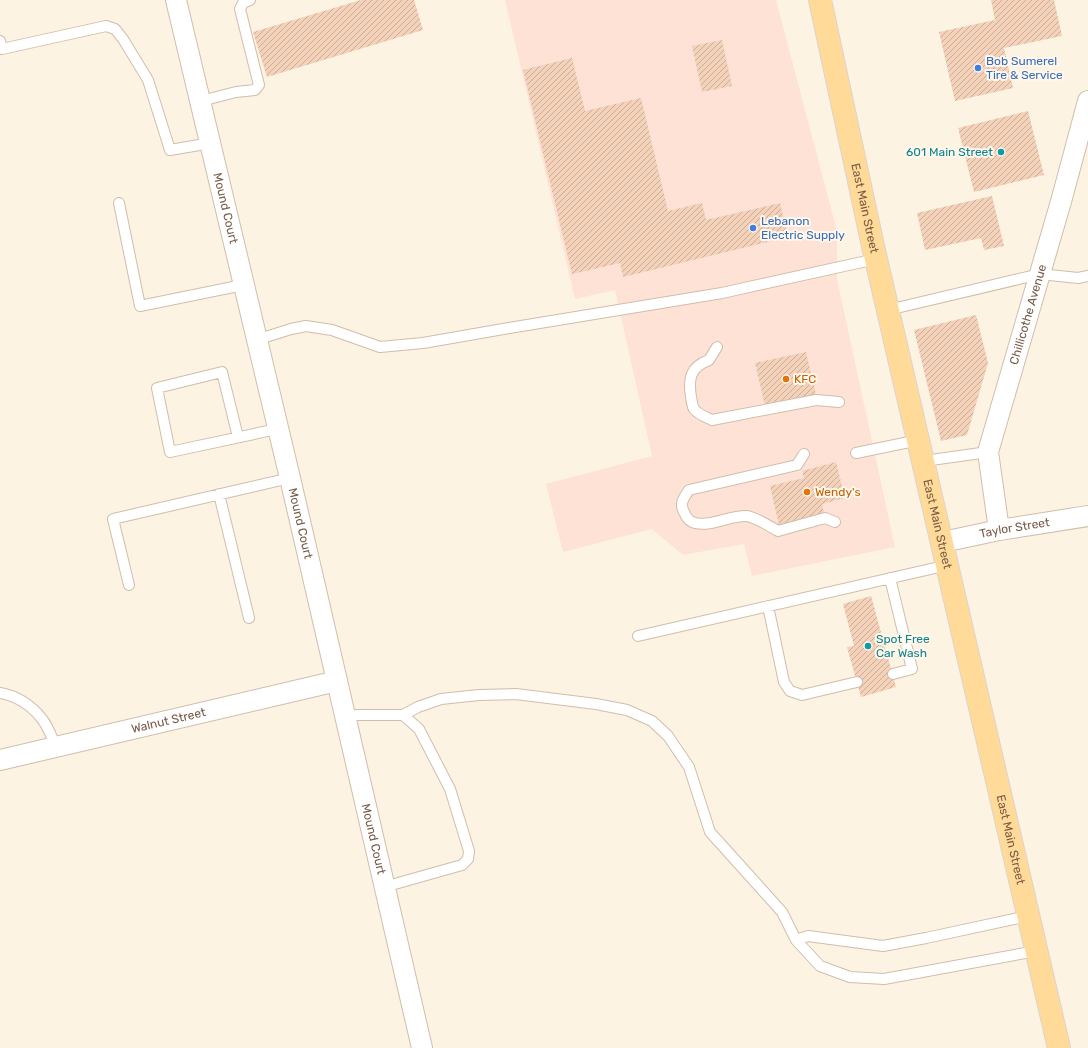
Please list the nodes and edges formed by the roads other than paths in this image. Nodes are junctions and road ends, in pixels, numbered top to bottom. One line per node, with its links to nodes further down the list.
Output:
1 (176, 0): 5 (street, Mound Court)
2 (250, 0): 5 (lane)
3 (820, 0): 10 (main road, East Main Street)
4 (0, 42): 8 (lane)
5 (201, 101): 8 (street, Mound Court)
6 (1088, 101): 7 (street, Chillicothe Avenue)
7 (1084, 128): 11 (street, Chillicothe Avenue)
8 (211, 143): 13 (street, Mound Court)
9 (119, 203): 13 (lane)
10 (876, 259): 14 (main road, East Main Street); 15 (lane)
11 (1040, 274): 12 (lane); 14 (lane); 21 (street, Chillicothe Avenue)
12 (1088, 276)
13 (244, 284): 15 (street, Mound Court)
14 (888, 310): 20 (main road, East Main Street)
15 (256, 340): 18 (street, Mound Court)
16 (717, 347): 17 (lane)
17 (839, 402)
18 (277, 429): 19 (lane); 24 (street, Mound Court)
19 (238, 438): 19 (lane)
20 (921, 451): 21 (lane); 22 (lane); 29 (main road, East Main Street)
21 (988, 452): 28 (street, Chillicothe Avenue)
22 (856, 453)
23 (804, 454): 27 (lane)
24 (290, 478): 25 (lane); 37 (street, Mound Court)
25 (219, 494): 32 (lane); 34 (lane)
26 (1088, 516): 28 (street, Taylor Street)
27 (835, 522)
28 (999, 530): 29 (street, Taylor Street)
29 (943, 542): 30 (main road, East Main Street)
30 (948, 565): 31 (lane); 45 (main road, East Main Street)
31 (890, 578): 33 (lane); 36 (lane)
32 (129, 585)
33 (768, 606): 35 (lane); 38 (lane)
34 (249, 618)
35 (638, 636)
36 (893, 674)
37 (337, 681): 41 (street, Mound Court); 42 (street, Walnut Street)
38 (857, 682)
39 (0, 694): 42 (lane)
40 (404, 715): 41 (lane); 44 (lane); 46 (lane)
41 (345, 717): 44 (street, Mound Court)
42 (56, 747): 43 (street, Walnut Street)
43 (0, 760)
44 (384, 887): 48 (street, Mound Court)
45 (1028, 916): 46 (lane); 47 (main road, East Main Street)
46 (796, 940): 47 (lane)
47 (1036, 951): 49 (main road, East Main Street)
48 (422, 1048)
49 (1059, 1048)

